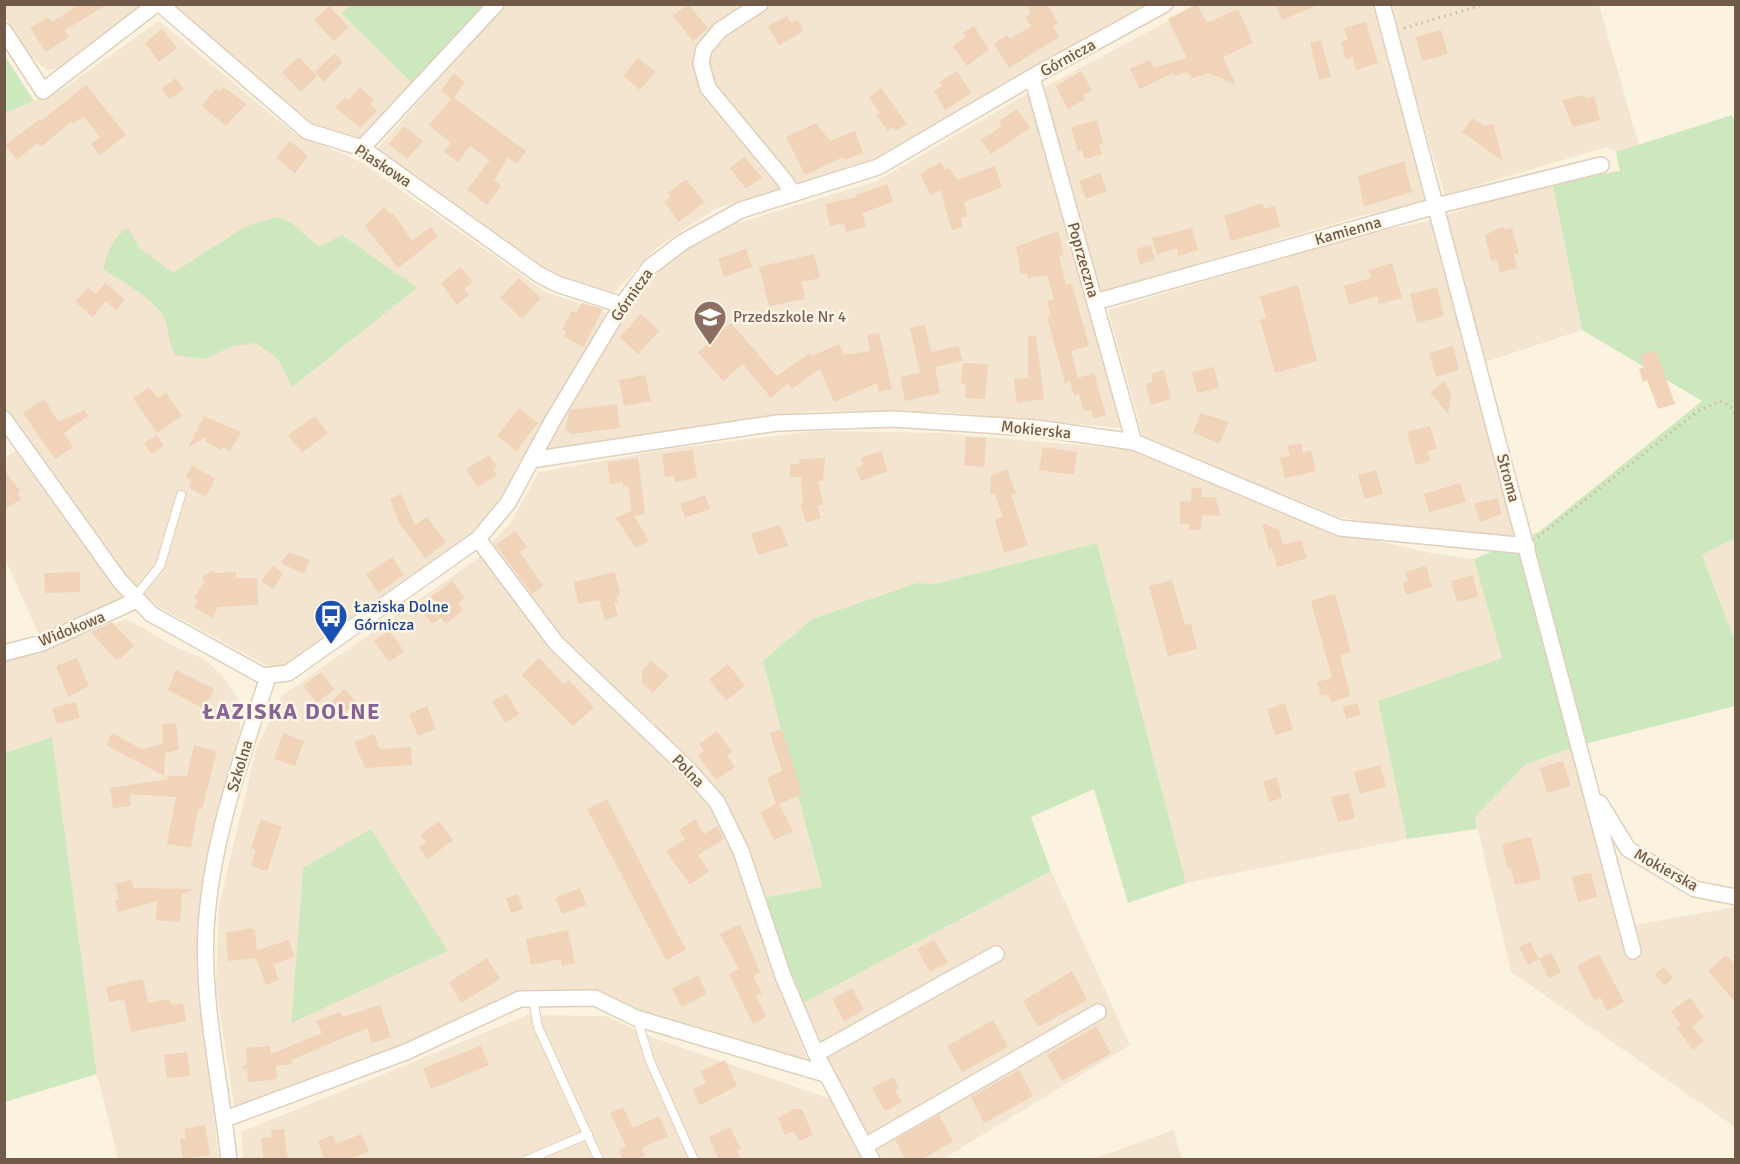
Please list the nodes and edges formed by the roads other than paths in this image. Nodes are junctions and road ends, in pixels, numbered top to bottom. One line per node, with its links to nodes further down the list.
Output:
1 (158, 4): 6 (street); 8 (street, Piaskowa)
2 (496, 4): 8 (street)
3 (760, 4): 10 (street)
4 (1165, 4): 7 (street, Górnicza)
5 (1382, 4): 11 (street, Stroma)
6 (4, 31)
7 (1032, 77): 10 (street, Górnicza); 12 (street, Poprzeczna)
8 (362, 148): 13 (street, Piaskowa)
9 (1601, 165): 11 (street, Kamienna)
10 (793, 194): 13 (street, Górnicza)
11 (1436, 206): 12 (street, Kamienna); 19 (street, Stroma)
12 (1095, 302): 15 (street, Poprzeczna)
13 (622, 305): 16 (street, Górnicza)
14 (4, 419): 20 (street)
15 (1134, 442): 16 (street, Mokierska); 19 (street, Mokierska)
16 (531, 460): 18 (street, Górnicza)
17 (182, 495): 20 (lane)
18 (478, 540): 22 (street, Górnicza); 30 (street, Polna)
19 (1527, 546): 23 (street, Stroma)
20 (135, 599): 21 (street, Widokowa); 22 (street)
21 (4, 652)
22 (268, 677): 32 (street, Szkolna)
23 (1591, 791): 24 (street, Mokierska); 25 (street, Stroma)
24 (1736, 897)
25 (1633, 951)
26 (996, 954): 30 (street)
27 (533, 999): 29 (street); 32 (street); 33 (lane)
28 (1098, 1012): 34 (street)
29 (636, 1018): 31 (street); 38 (lane)
30 (816, 1054): 31 (street, Polna)
31 (825, 1074): 34 (street, Polna)
32 (225, 1119): 35 (street, Szkolna)
33 (588, 1134): 36 (lane); 37 (lane)
34 (865, 1146): 39 (street, Polna)
35 (228, 1160)
36 (527, 1160)
37 (599, 1160)
38 (694, 1160)
39 (872, 1160)

